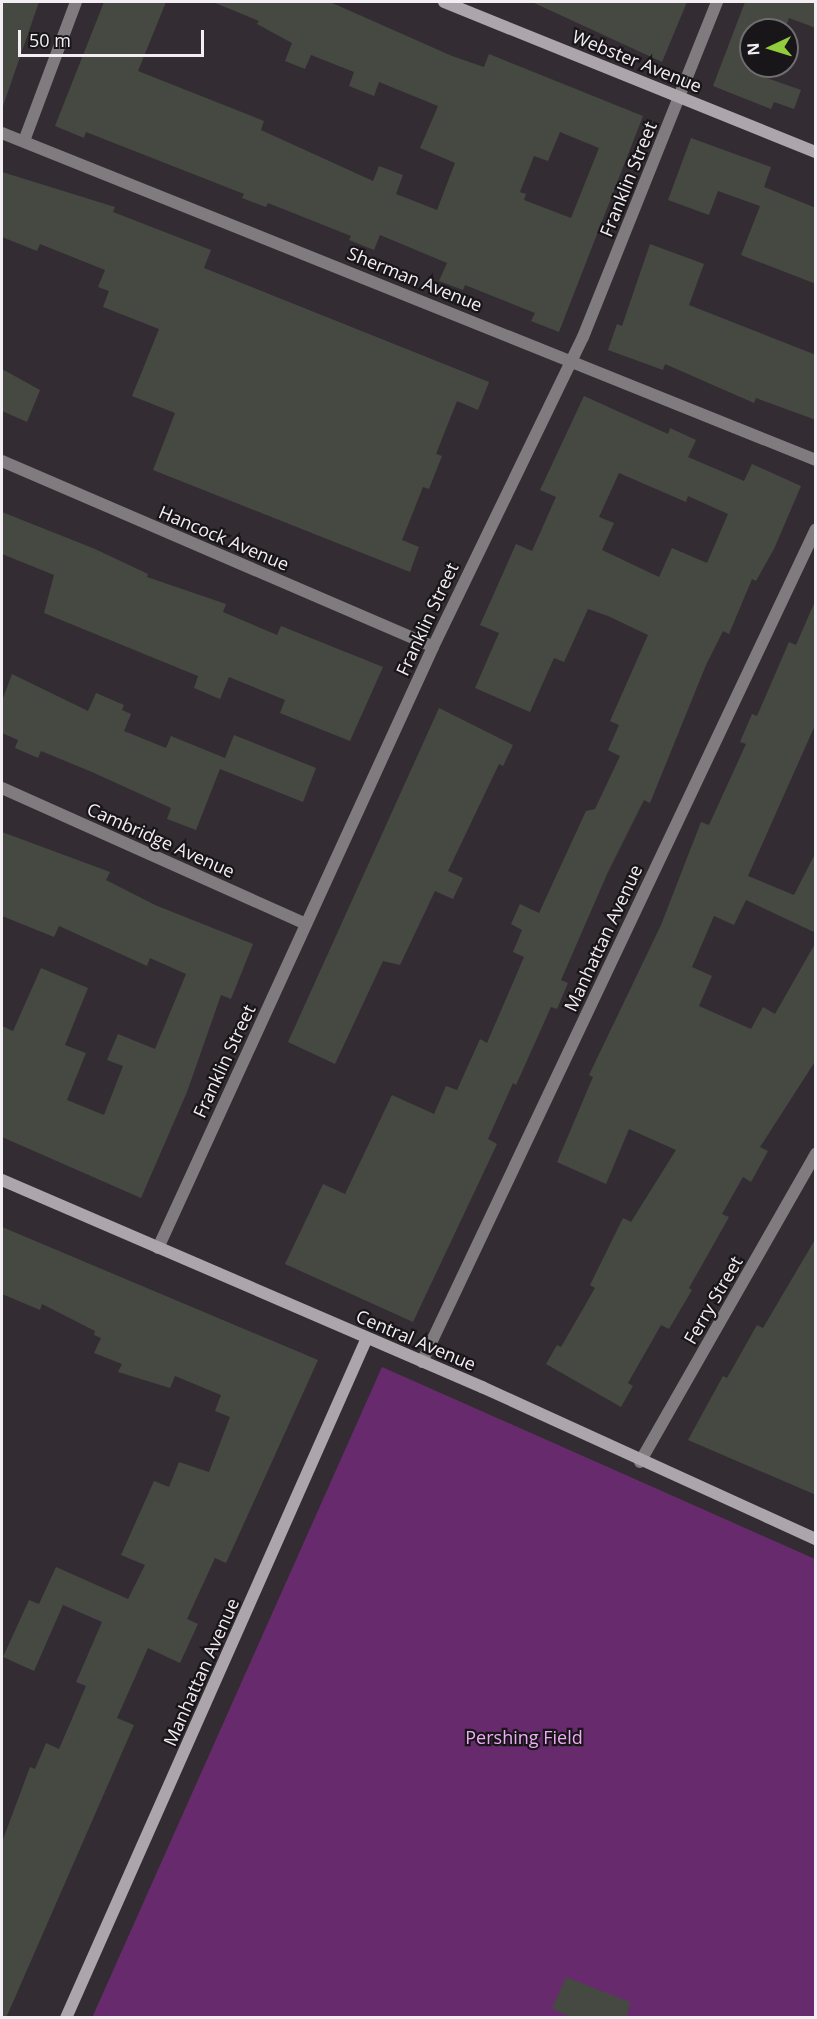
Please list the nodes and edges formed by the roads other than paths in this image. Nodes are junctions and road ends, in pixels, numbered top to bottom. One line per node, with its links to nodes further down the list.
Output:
1 (76, 2): 6 (street)
2 (444, 2): 4 (street, Webster Avenue)
3 (717, 2): 4 (street, Franklin Street)
4 (680, 98): 7 (street, Webster Avenue); 8 (street, Franklin Street)
5 (2, 132): 6 (street, Sherman Avenue)
6 (24, 141): 8 (street, Sherman Avenue)
7 (816, 152)
8 (571, 363): 9 (street, Sherman Avenue); 12 (street, Franklin Street)
9 (816, 460)
10 (2, 461): 12 (street, Hancock Avenue)
11 (816, 529): 19 (street, Manhattan Avenue)
12 (433, 647): 14 (street, Franklin Street)
13 (2, 788): 14 (street, Cambridge Avenue)
14 (306, 924): 17 (street, Franklin Street)
15 (816, 1155): 20 (street, Ferry Street)
16 (2, 1180): 17 (street, Central Avenue)
17 (158, 1248): 18 (street, Central Avenue)
18 (366, 1340): 19 (street, Central Avenue); 22 (street, Manhattan Avenue)
19 (422, 1362): 20 (street, Central Avenue)
20 (640, 1462): 21 (street, Central Avenue)
21 (816, 1539)
22 (66, 2018)

